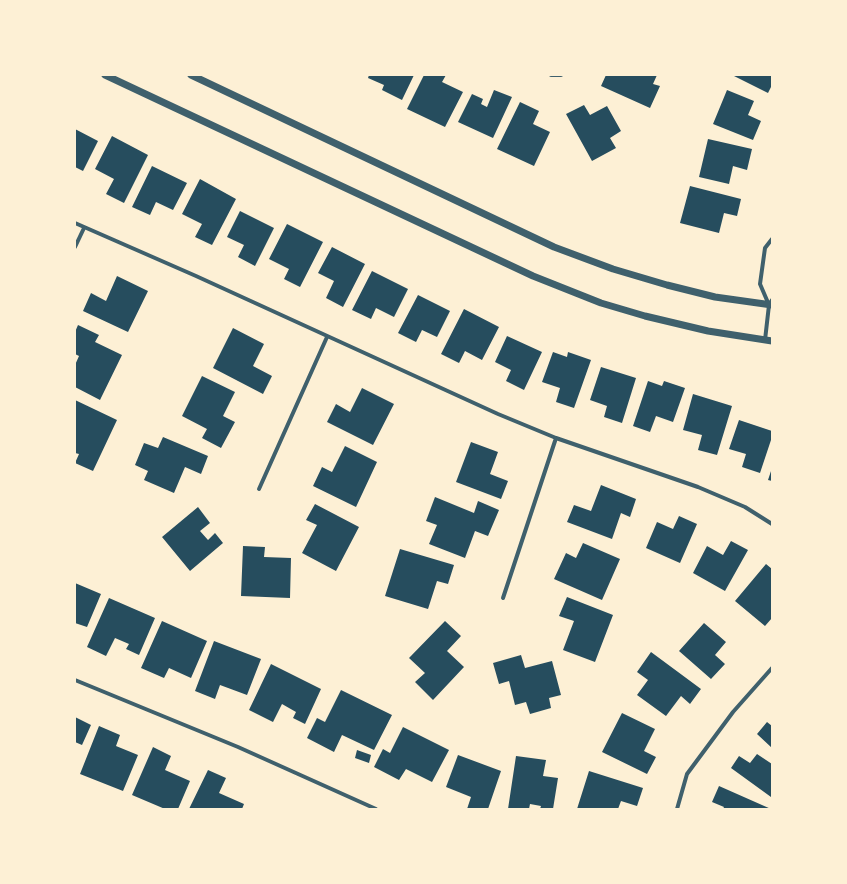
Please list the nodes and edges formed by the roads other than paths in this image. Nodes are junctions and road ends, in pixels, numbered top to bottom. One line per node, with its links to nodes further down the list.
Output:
1 (105, 75): 11 (street)
2 (191, 75): 9 (street)
3 (551, 75): 4 (street)
4 (561, 75)
5 (75, 223): 6 (street)
6 (84, 228): 8 (street); 10 (street)
7 (772, 239): 9 (street)
8 (75, 247)
9 (771, 303): 11 (street)
10 (327, 337): 12 (street); 13 (street)
11 (769, 341)
12 (556, 438): 14 (street); 15 (street)
13 (259, 489)
14 (772, 524)
15 (503, 598)
16 (772, 668): 19 (street)
17 (75, 680): 18 (street)
18 (376, 809)
19 (677, 809)

